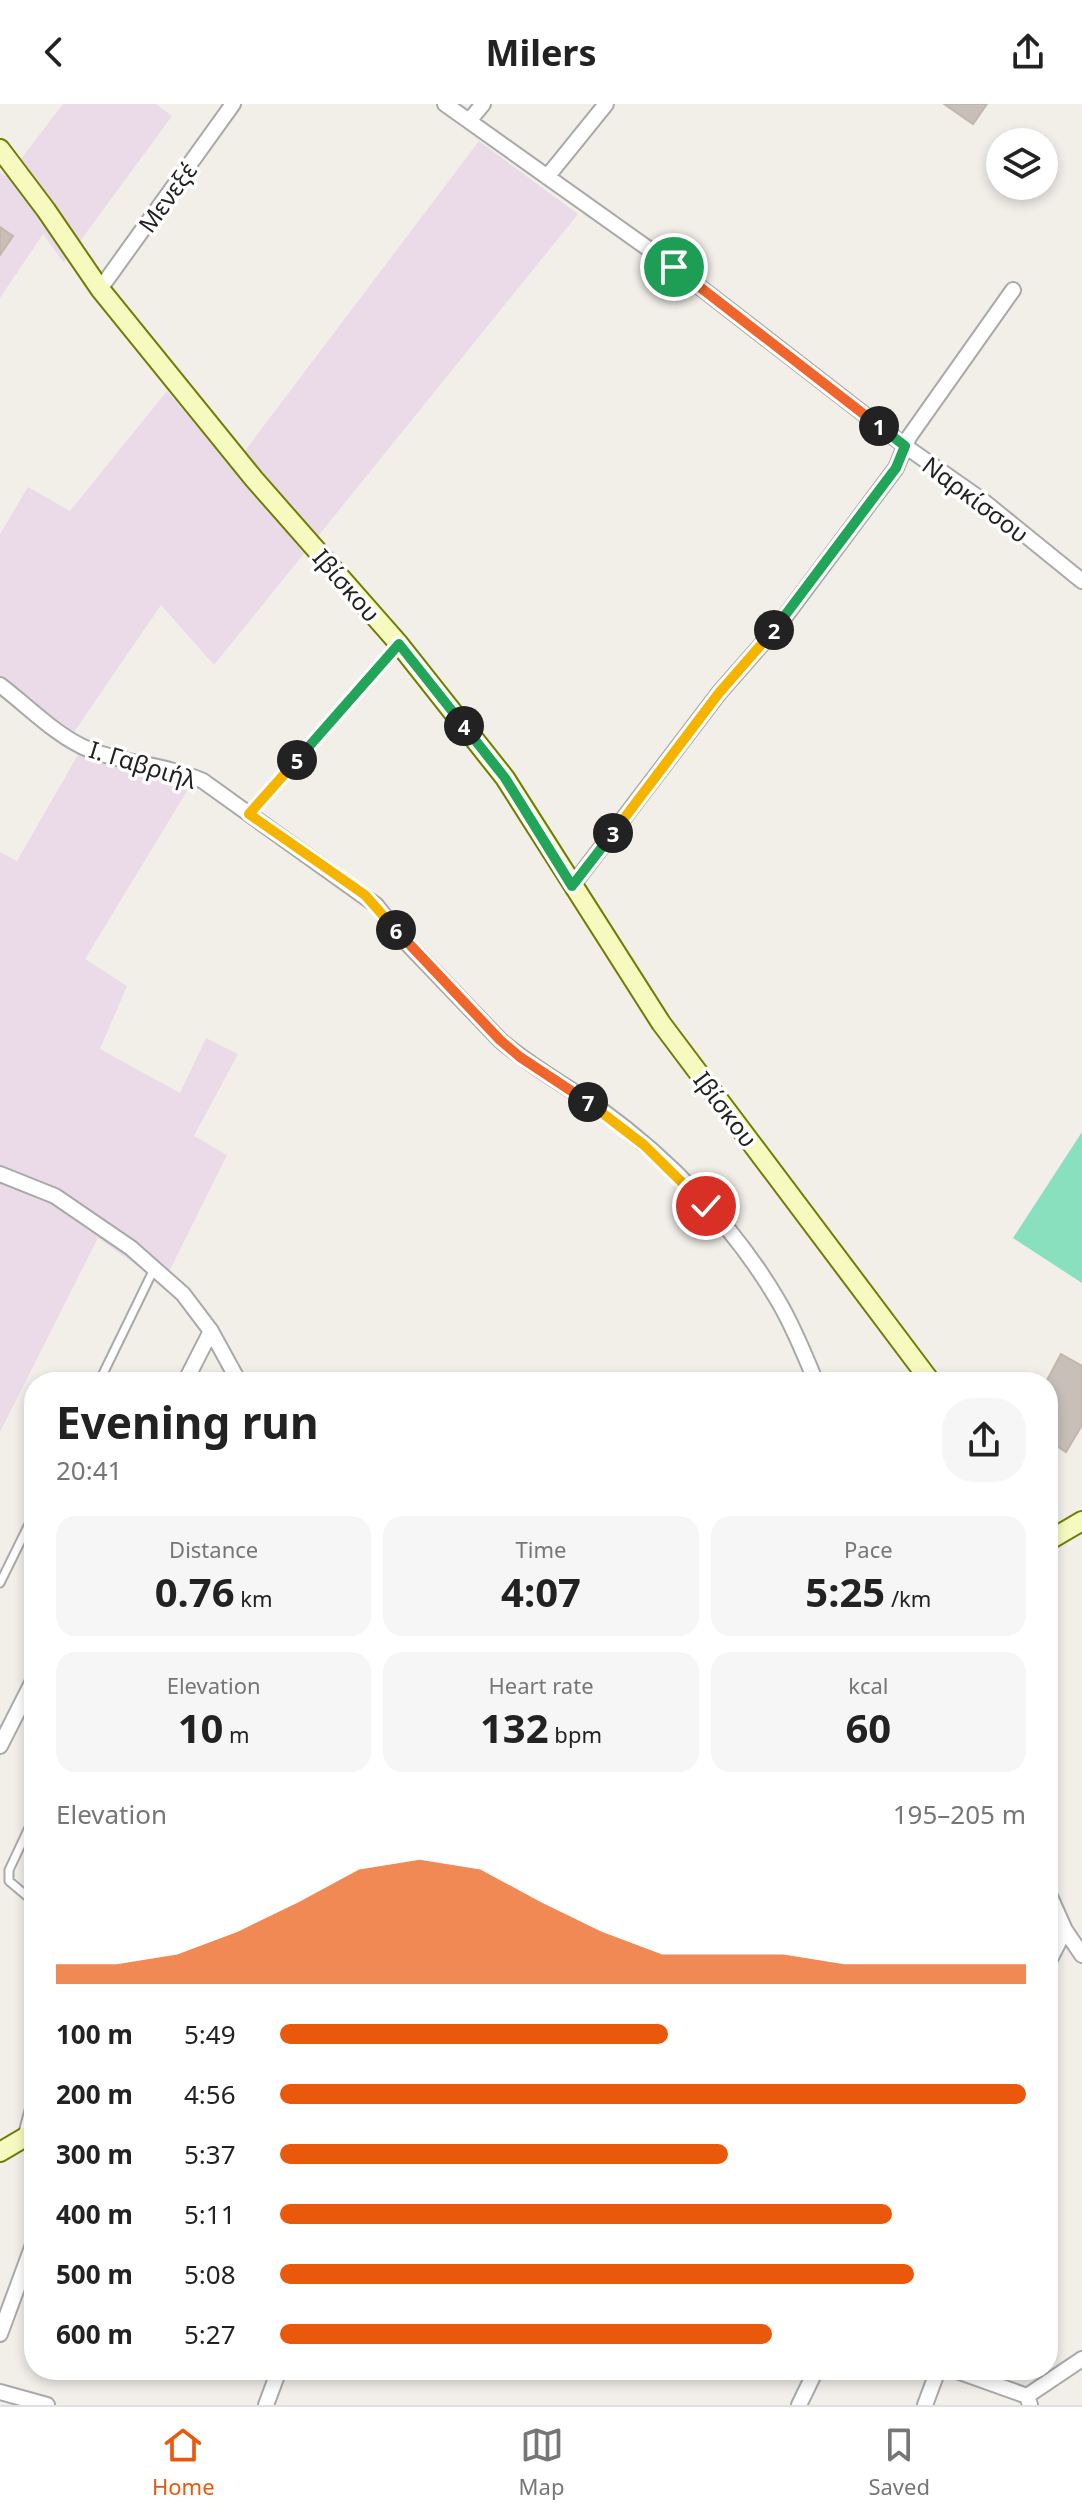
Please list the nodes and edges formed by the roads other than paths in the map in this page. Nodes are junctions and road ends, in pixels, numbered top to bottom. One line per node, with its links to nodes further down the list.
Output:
1 (233, 104): 8 (street, Μενεξέ)
2 (445, 104): 5 (street, Ναρκίσσου)
3 (483, 104): 5 (street)
4 (606, 104): 7 (street)
5 (469, 121): 7 (street, Ναρκίσσου)
6 (0, 149): 8 (street, Ιβίσκου)
7 (547, 177): 10 (street, Ναρκίσσου)
8 (100, 289): 12 (street, Ιβίσκου)
9 (1013, 290): 10 (street)
10 (905, 446): 11 (street, Ναρκίσσου); 15 (street)
11 (1082, 581)
12 (399, 644): 14 (lane); 15 (street, Ιβίσκου)
13 (0, 685): 14 (street, Ι. Γαβριήλ)
14 (249, 814): 22 (street, Ι. Γαβριήλ)
15 (572, 886): 23 (street, Ιβίσκου)
16 (0, 1174): 17 (street)
17 (154, 1269): 18 (street); 19 (lane)
18 (211, 1331): 20 (street); 21 (street)
19 (104, 1372)
20 (190, 1372)
21 (234, 1372)
22 (811, 1372)
23 (923, 1372)
24 (1082, 1521): 26 (street)
25 (24, 1534): 27 (lane)
26 (1058, 1534)
27 (0, 1583)
28 (24, 1699): 29 (street)
29 (0, 1746)
30 (24, 1838): 31 (lane)
31 (24, 1894)
32 (1058, 1914): 33 (street)
33 (1065, 1930): 34 (street); 35 (street)
34 (1058, 1944)
35 (1082, 1953)
36 (24, 2138): 37 (street)
37 (0, 2152)
38 (24, 2269): 39 (street)
39 (0, 2334)
40 (1082, 2359): 41 (street)
41 (1058, 2377)
42 (275, 2380): 50 (street)
43 (811, 2380): 51 (street)
44 (934, 2380): 52 (street)
45 (979, 2380): 48 (street)
46 (1054, 2380): 48 (street)
47 (0, 2392): 49 (street)
48 (1028, 2400)
49 (47, 2405)
50 (266, 2405)
51 (799, 2405)
52 (925, 2405)

